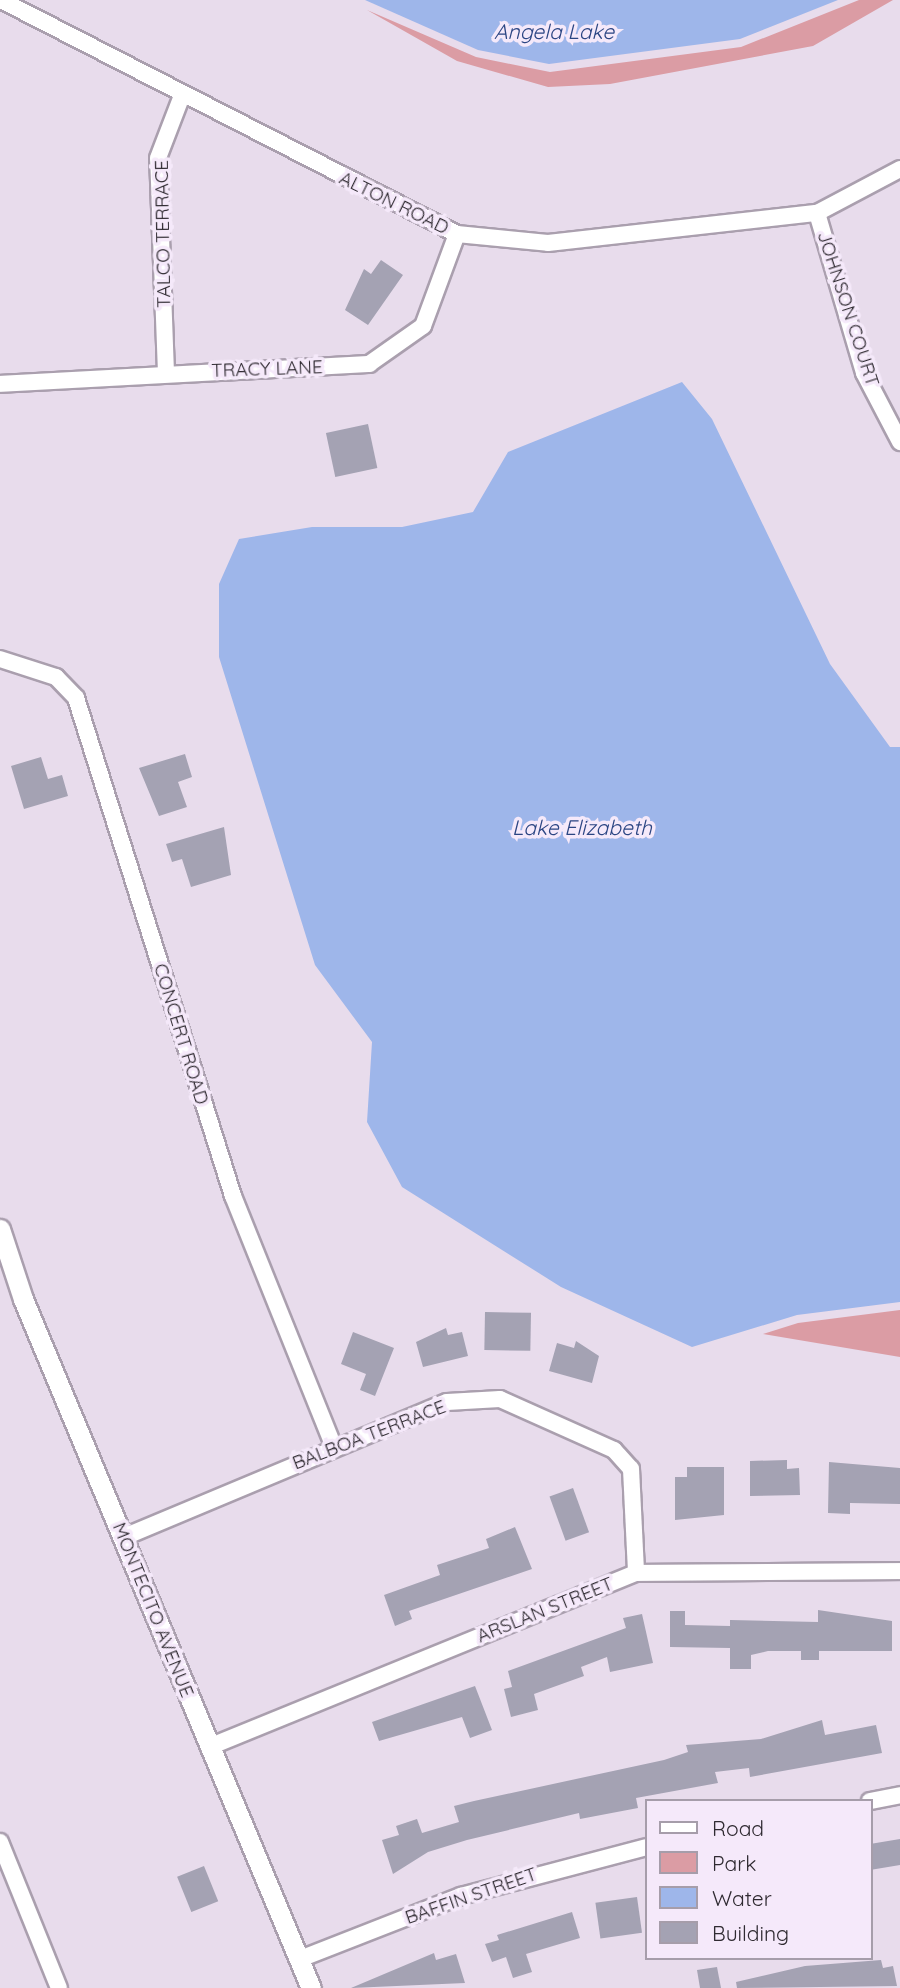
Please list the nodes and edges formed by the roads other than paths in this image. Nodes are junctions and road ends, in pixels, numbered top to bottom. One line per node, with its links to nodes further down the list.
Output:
1 (1, 0): 2 (street, ALTON ROAD)
2 (181, 98): 5 (street, ALTON ROAD); 6 (street, TALCO TERRACE)
3 (900, 169): 4 (street, ALTON ROAD)
4 (817, 213): 5 (street, ALTON ROAD); 8 (street, JOHNSON COURT)
5 (457, 234): 6 (street, TRACY LANE)
6 (166, 373): 7 (street, TRACY LANE)
7 (0, 384)
8 (900, 442)
9 (0, 659): 11 (street, CONCERT ROAD)
10 (0, 1229): 12 (street, MONTECITO AVENUE)
11 (334, 1447): 12 (street, BALBOA TERRACE); 14 (street, BALBOA TERRACE)
12 (124, 1537): 15 (street, MONTECITO AVENUE)
13 (900, 1571): 14 (street, ARSLAN STREET)
14 (636, 1573): 15 (street, ARSLAN STREET)
15 (209, 1747): 20 (street, MONTECITO AVENUE)
16 (900, 1795): 17 (street)
17 (872, 1801)
18 (0, 1842): 21 (street)
19 (645, 1847): 20 (street, BAFFIN STREET)
20 (300, 1959): 22 (street, MONTECITO AVENUE)
21 (59, 1988)
22 (311, 1988)

